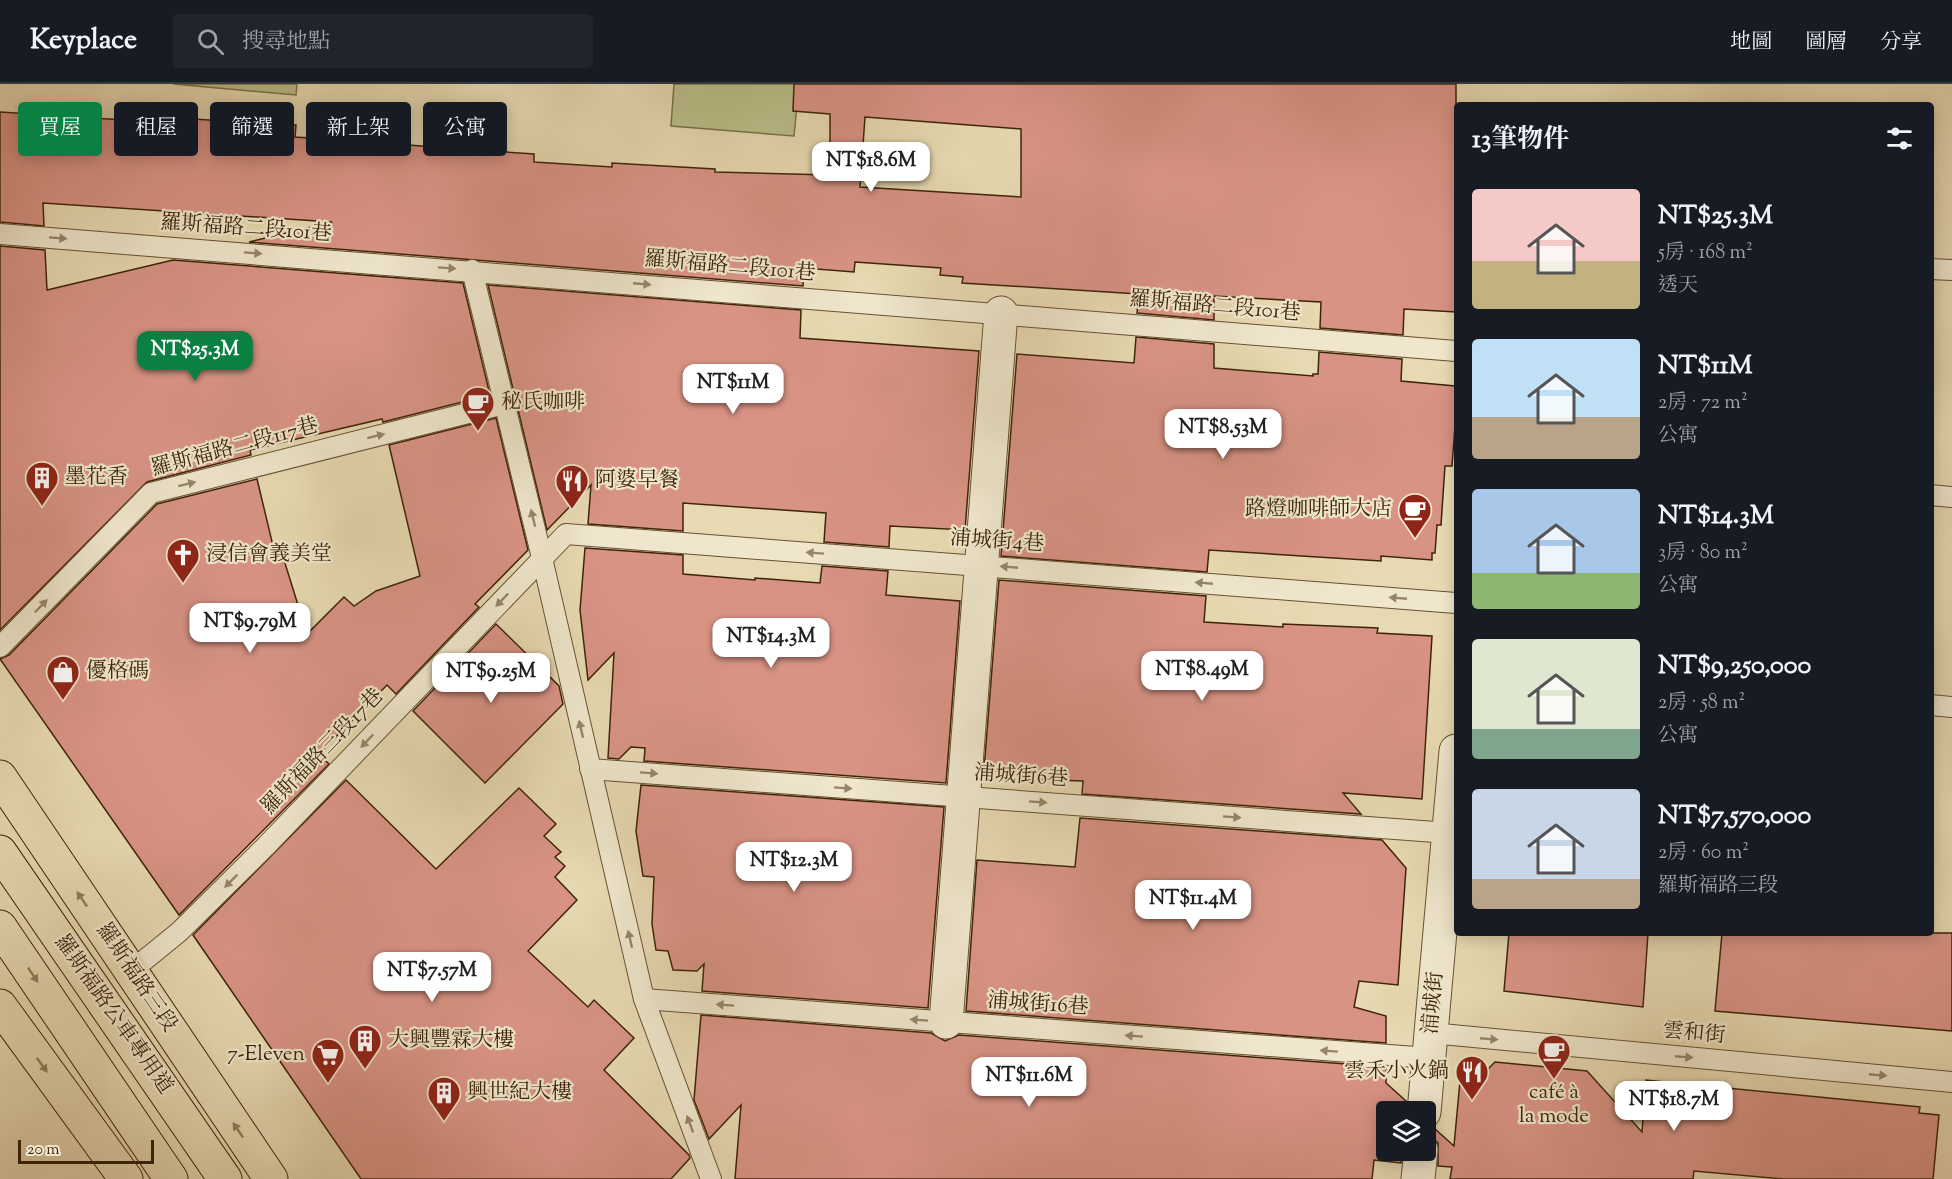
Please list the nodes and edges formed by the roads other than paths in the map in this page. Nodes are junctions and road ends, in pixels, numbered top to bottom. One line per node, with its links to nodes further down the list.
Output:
1 (0, 234): 3 (lane, 羅斯福路二段101巷, one-way to 3)
2 (1934, 268): 4 (lane)
3 (472, 270): 5 (lane, 羅斯福路二段101巷, one-way to 5); 7 (lane)
4 (1952, 270)
5 (1001, 313): 6 (lane, 羅斯福路二段101巷); 11 (street)
6 (1454, 351)
7 (504, 404): 10 (lane, one-way to 7); 13 (lane, 羅斯福路二段117巷, one-way to 7)
8 (1934, 495): 9 (lane)
9 (1952, 497)
10 (542, 558): 11 (lane, 浦城街4巷, one-way to 10); 16 (lane, one-way to 10); 23 (lane, 羅斯福路三段17巷, one-way to 23)
11 (984, 565): 12 (lane, 浦城街4巷, one-way to 11); 19 (street)
12 (1454, 603)
13 (0, 648)
14 (1934, 705): 15 (lane)
15 (1952, 707)
16 (590, 769): 19 (lane, 浦城街6巷, one-way to 19); 24 (lane, one-way to 16)
17 (1454, 774): 20 (street, 浦城街)
18 (0, 777): 23 (main road, 羅斯福路三段, one-way to 18)
19 (962, 797): 20 (lane, 浦城街6巷, one-way to 20); 26 (street)
20 (1449, 833): 27 (street, 浦城街)
21 (0, 852): 33 (main road, 羅斯福路公車專用道)
22 (0, 927): 32 (main road, 羅斯福路公車專用道, one-way to 32)
23 (131, 971): 34 (main road, 羅斯福路三段, one-way to 23)
24 (644, 999): 26 (lane, 浦城街16巷, one-way to 24); 35 (lane, one-way to 24)
25 (3, 1011): 31 (main road, one-way to 31)
26 (946, 1022): 27 (lane, 浦城街16巷, one-way to 26)
27 (1430, 1046): 28 (lane, 雲和街, one-way to 28); 29 (street, 浦城街)
28 (1952, 1082)
29 (1425, 1101)
30 (1420, 1161): 36 (street)
31 (126, 1179)
32 (171, 1179)
33 (225, 1179)
34 (271, 1179)
35 (711, 1179)
36 (1418, 1179)

